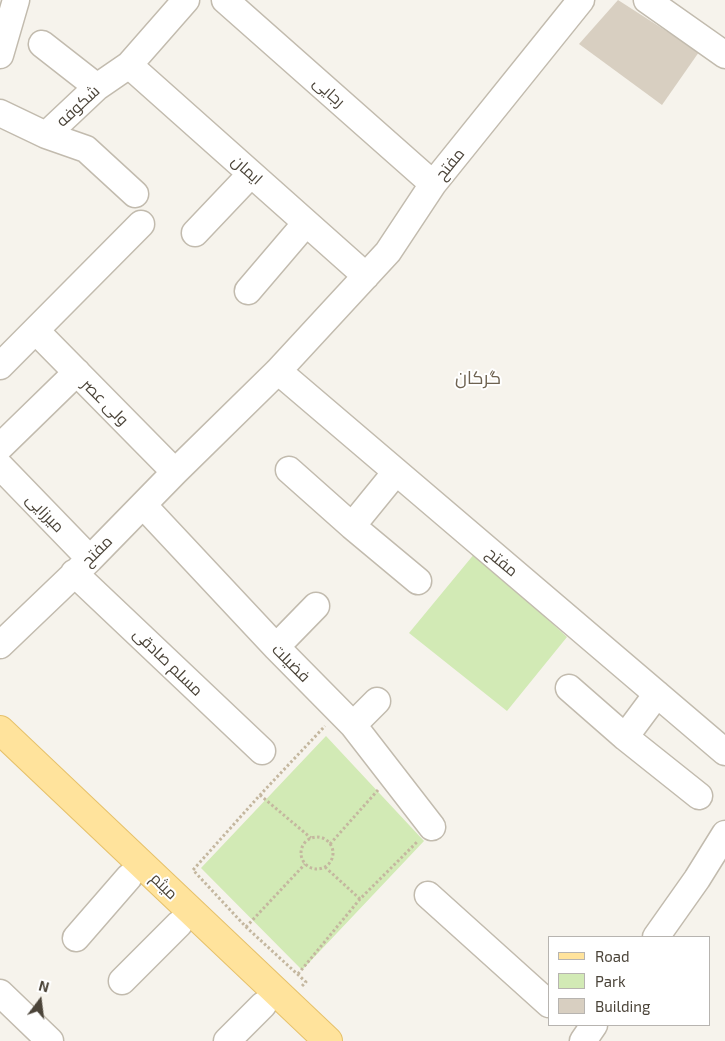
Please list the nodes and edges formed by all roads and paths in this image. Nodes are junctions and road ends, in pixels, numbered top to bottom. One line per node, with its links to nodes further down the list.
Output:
1 (186, 0): 9 (street, شکوفه)
2 (581, 0): 14 (street, مفتح)
3 (647, 0): 8 (street)
4 (238, 4): 14 (street, رجایی)
5 (9, 13): 7 (street)
6 (42, 44): 10 (street)
7 (0, 54)
8 (725, 55)
9 (129, 65): 10 (street, شکوفه); 13 (street, ایمان)
10 (97, 87): 12 (street, شکوفه)
11 (0, 113): 12 (street)
12 (46, 135): 15 (street, شکوفه)
13 (251, 174): 16 (street, ایمان); 18 (street)
14 (433, 184): 19 (street, مفتح)
15 (135, 194)
16 (306, 223): 19 (street, ایمان); 20 (street)
17 (140, 224): 21 (street)
18 (195, 233)
19 (366, 276): 23 (street, مفتح)
20 (248, 290)
21 (36, 331): 22 (street); 24 (street, ولی عصر)
22 (0, 366)
23 (278, 371): 28 (street, مفتح); 29 (street, مفتح)
24 (76, 372): 25 (street); 28 (street, ولی عصر)
25 (0, 447)
26 (0, 466): 32 (street, میرزایی)
27 (289, 470): 31 (street)
28 (175, 472): 30 (street, مفتح)
29 (396, 472): 31 (street); 38 (street, مفتح)
30 (143, 505): 32 (street, مفتح); 36 (street, فضیلت)
31 (352, 526): 33 (street)
32 (82, 566): 35 (street, مفتح); 43 (street, مسلم صادقی)
33 (418, 581)
34 (316, 606): 36 (street)
35 (0, 645)
36 (276, 647): 40 (street, فضیلت)
37 (568, 688): 42 (street)
38 (657, 694): 42 (street); 44 (street, مفتح)
39 (376, 701): 40 (street)
40 (346, 718): 46 (street, فضیلت); 47 (path)
41 (0, 730): 65 (main road, میثم)
42 (625, 737): 48 (street)
43 (262, 751)
44 (725, 752)
45 (0, 756): 55 (main road, میثم)
46 (391, 774): 49 (street, فضیلت); 52 (path)
47 (260, 795): 51 (path); 59 (path)
48 (699, 796)
49 (432, 827): 57 (path)
50 (725, 834): 60 (street)
51 (311, 838): 52 (path); 53 (path)
52 (330, 844): 54 (path)
53 (305, 864): 54 (path); 59 (path)
54 (325, 867): 57 (path)
55 (129, 877): 58 (main road, میثم); 61 (street)
56 (428, 896): 66 (street)
57 (360, 899): 62 (path)
58 (179, 924): 63 (street); 65 (main road, میثم)
59 (246, 927): 62 (path)
60 (657, 936)
61 (76, 938)
62 (298, 974): 65 (path)
63 (122, 981)
64 (0, 993): 67 (street)
65 (274, 1003): 68 (street); 69 (main road, میثم); 70 (main road, میثم)
66 (548, 1003)
67 (50, 1041)
68 (227, 1041)
69 (302, 1041)
70 (328, 1041)

